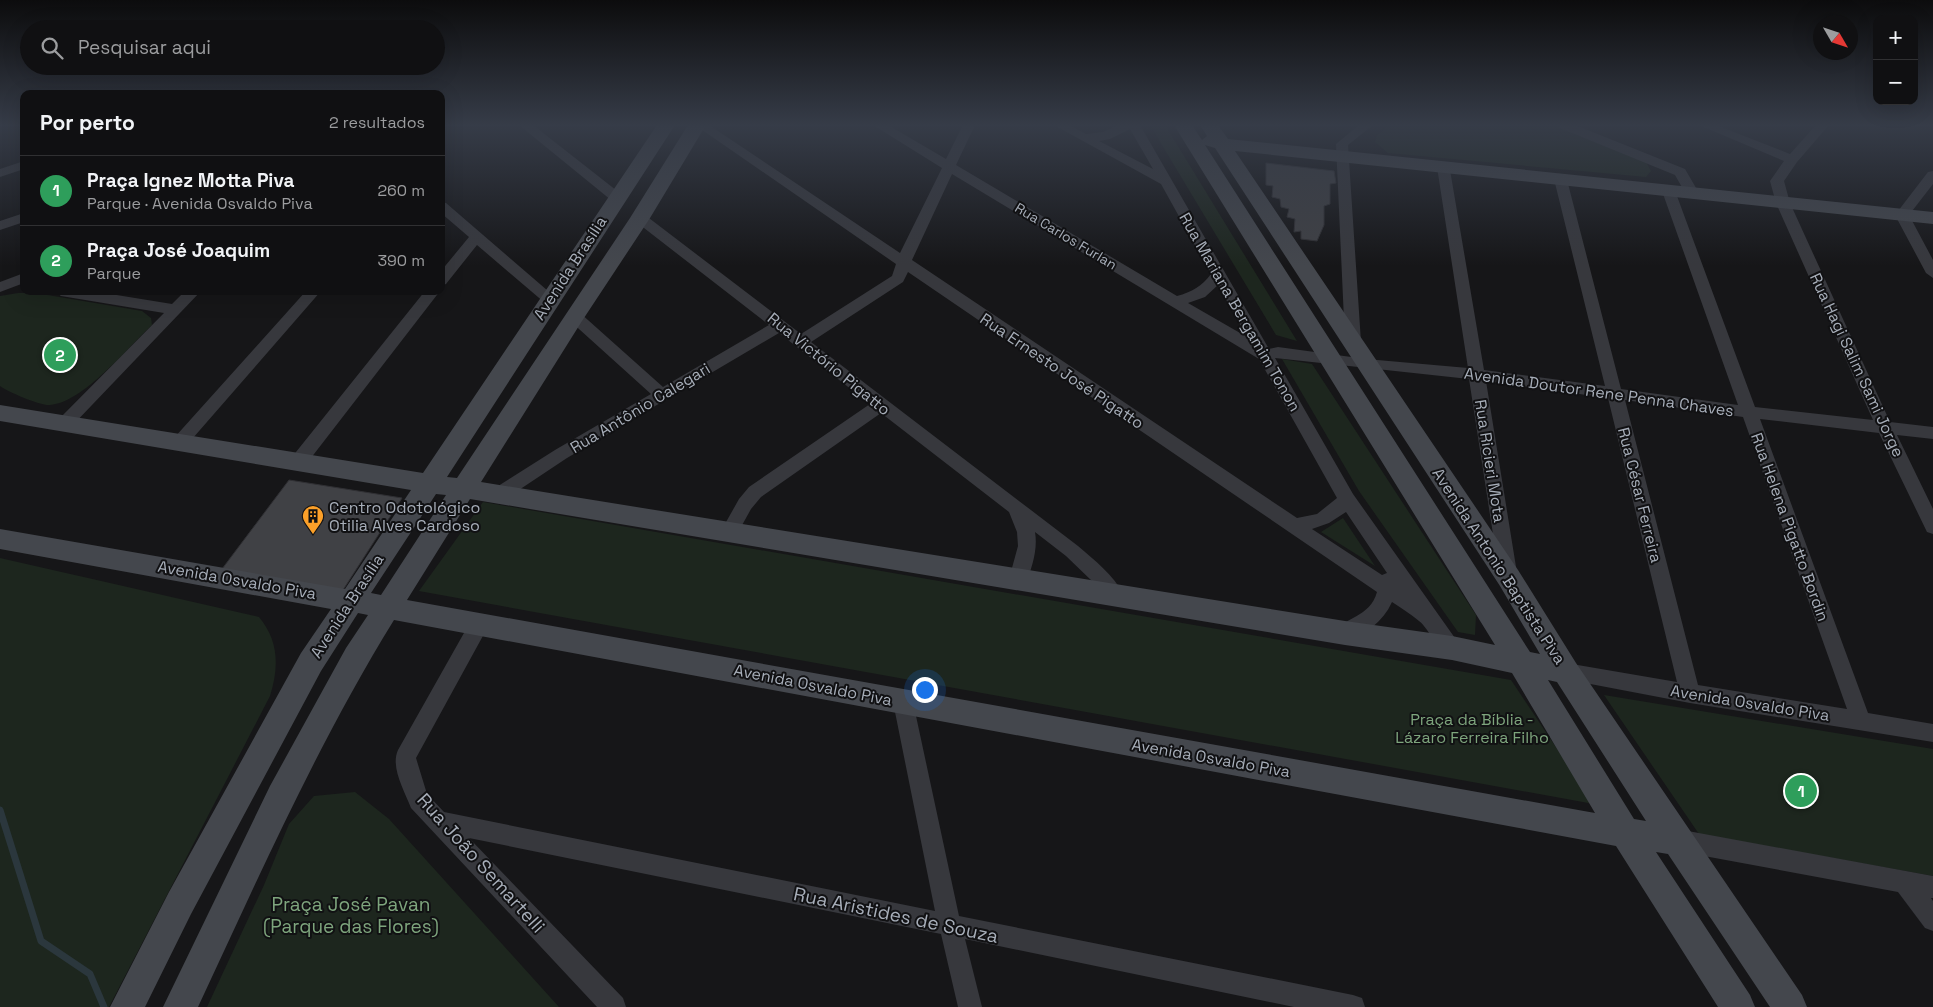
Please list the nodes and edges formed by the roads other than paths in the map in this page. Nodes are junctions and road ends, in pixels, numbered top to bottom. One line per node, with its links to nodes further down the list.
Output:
1 (584, 172): 21 (street)
2 (633, 172): 21 (main road, Avenida Brasília)
3 (669, 172): 26 (main road, Avenida Brasília)
4 (768, 172): 30 (street, Rua Ernesto José Pigatto)
5 (946, 172): 30 (street)
6 (956, 172): 41 (street, Rua Carlos Furlan)
7 (1148, 172): 18 (street)
8 (1160, 172): 18 (street, Rua Mariana Bergamim Tonon)
9 (1224, 172): 48 (main road, Avenida Antonio Baptista Piva)
10 (1229, 172): 46 (main road, Avenida Antonio Baptista Piva)
11 (1345, 172): 46 (street)
12 (1445, 172): 50 (street, Rua Ricieri Mota)
13 (1498, 172): 17 (main road)
14 (1680, 172): 20 (street)
15 (1783, 172): 22 (street, Rua Hagi Salim Sami Jorge)
16 (1933, 174): 24 (street)
17 (1561, 179): 19 (main road); 51 (street, Rua César Ferreira)
18 (1165, 181): 32 (street, Rua Mariana Bergamim Tonon)
19 (1669, 191): 20 (main road); 54 (street, Rua Helena Pigatto Bordin)
20 (1692, 193): 22 (main road)
21 (616, 197): 40 (main road, Avenida Brasília)
22 (1783, 203): 24 (main road); 57 (street, Rua Hagi Salim Sami Jorge)
23 (445, 210): 29 (street)
24 (1902, 215): 27 (main road); 31 (street)
25 (20, 218): 28 (street)
26 (640, 218): 43 (main road, Avenida Brasília); 44 (street, Rua Victório Pigatto)
27 (1933, 218)
28 (0, 226)
29 (476, 238): 33 (street); 40 (street)
30 (903, 264): 45 (street); 66 (street, Rua Ernesto José Pigatto)
31 (1933, 273)
32 (1218, 275): 41 (street); 47 (street, Rua Mariana Bergamim Tonon)
33 (445, 276)
34 (20, 280): 35 (street)
35 (0, 287)
36 (85, 295): 42 (street)
37 (190, 295): 42 (street)
38 (310, 295): 59 (street)
39 (430, 295): 60 (street)
40 (550, 300): 61 (main road, Avenida Brasília)
41 (1175, 301): 47 (street, Rua Carlos Furlan)
42 (176, 310): 56 (street)
43 (574, 316): 52 (street); 62 (main road, Avenida Brasília)
44 (781, 325): 45 (street, Rua Victório Pigatto); 52 (street, Rua Antônio Calegari)
45 (801, 341): 53 (street, Rua Victório Pigatto)
46 (1353, 342): 49 (main road, Avenida Antonio Baptista Piva)
47 (1265, 355): 48 (street, Avenida Doutor Rene Penna Chaves); 64 (street, Rua Mariana Bergamim Tonon)
48 (1328, 359): 49 (street, Avenida Doutor Rene Penna Chaves); 81 (main road, Avenida Antonio Baptista Piva)
49 (1366, 364): 50 (street, Avenida Doutor Rene Penna Chaves); 71 (main road, Avenida Antonio Baptista Piva)
50 (1476, 374): 51 (street, Avenida Doutor Rene Penna Chaves); 71 (street, Rua Ricieri Mota)
51 (1615, 394): 54 (street, Avenida Doutor Rene Penna Chaves); 83 (street, Rua César Ferreira)
52 (662, 395): 63 (street, Rua Antônio Calegari)
53 (881, 405): 65 (street, Rua Victório Pigatto); 68 (street)
54 (1749, 412): 57 (street, Avenida Doutor Rene Penna Chaves); 85 (street, Rua Helena Pigatto Bordin)
55 (0, 413): 56 (main road)
56 (64, 424): 59 (main road)
57 (1884, 426): 58 (street, Avenida Doutor Rene Penna Chaves); 67 (street, Rua Hagi Salim Sami Jorge)
58 (1933, 433)
59 (180, 442): 60 (main road)
60 (298, 462): 61 (main road)
61 (428, 482): 62 (main road); 75 (main road, Avenida Brasília)
62 (464, 488): 63 (main road); 76 (main road, Avenida Brasília)
63 (501, 493): 68 (main road)
64 (1347, 499): 66 (street); 70 (street, Rua Mariana Bergamim Tonon)
65 (1017, 511): 72 (street, Rua Victório Pigatto); 74 (street, Rua Victório Pigatto)
66 (1292, 526): 73 (street, Rua Ernesto José Pigatto)
67 (1933, 527)
68 (730, 531): 72 (main road)
69 (0, 539): 75 (main road, Avenida Osvaldo Piva)
70 (1385, 558): 73 (street, Rua Mariana Bergamim Tonon); 77 (street, Rua Mariana Bergamim Tonon)
71 (1509, 578): 82 (main road, Avenida Antonio Baptista Piva)
72 (1018, 579): 74 (main road)
73 (1388, 591): 77 (street, Rua Ernesto José Pigatto); 79 (street)
74 (1114, 594): 79 (main road)
75 (351, 600): 76 (main road, Avenida Osvaldo Piva); 94 (main road, Avenida Brasília)
76 (388, 606): 78 (main road, Avenida Osvaldo Piva); 95 (main road, Avenida Brasília)
77 (1426, 615): 80 (street, Rua Mariana Bergamim Tonon)
78 (480, 623): 84 (main road, Avenida Osvaldo Piva); 87 (street, Rua João Semartelli)
79 (1346, 633): 80 (main road)
80 (1452, 648): 81 (main road)
81 (1521, 662): 82 (main road); 88 (main road, Avenida Antonio Baptista Piva)
82 (1566, 672): 83 (street, Avenida Osvaldo Piva); 89 (main road, Avenida Antonio Baptista Piva)
83 (1690, 694): 85 (street, Avenida Osvaldo Piva)
84 (903, 702): 88 (main road, Avenida Osvaldo Piva); 93 (street)
85 (1861, 721): 86 (street, Avenida Osvaldo Piva)
86 (1933, 733)
87 (438, 821): 93 (street, Rua Aristides de Souza); 96 (street, Rua João Semartelli)
88 (1625, 833): 89 (main road, Avenida Osvaldo Piva); 99 (main road, Avenida Antonio Baptista Piva)
89 (1677, 840): 90 (street); 100 (main road, Avenida Antonio Baptista Piva)
90 (1904, 881): 91 (street); 92 (street)
91 (1933, 887)
92 (1933, 920)
93 (950, 926): 97 (street); 98 (street, Rua Aristides de Souza)
94 (127, 1007)
95 (180, 1007)
96 (614, 1007)
97 (970, 1007)
98 (1353, 1007)
99 (1738, 1007)
100 (1790, 1007)

